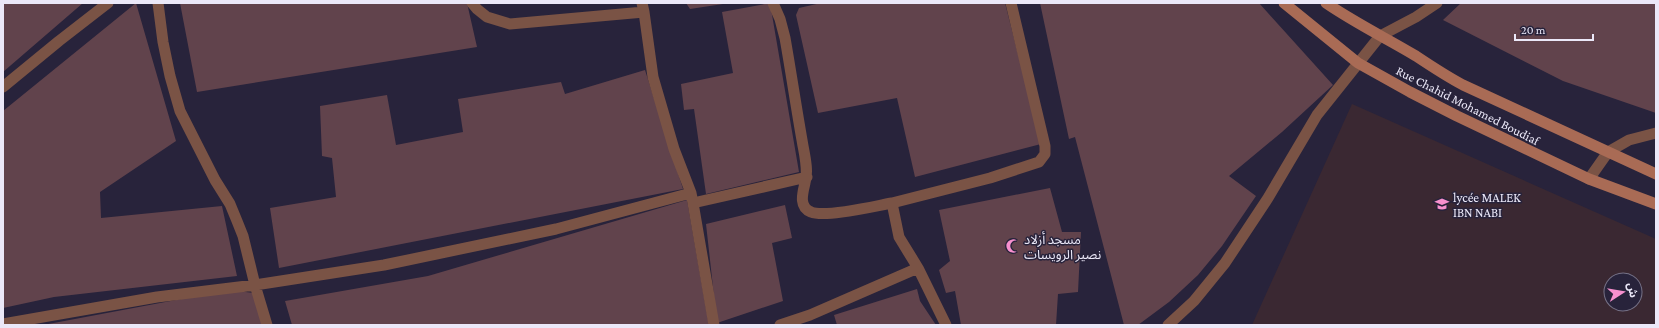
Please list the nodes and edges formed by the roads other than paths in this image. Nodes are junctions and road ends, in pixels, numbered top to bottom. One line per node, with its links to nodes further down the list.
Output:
1 (108, 3): 12 (street)
2 (158, 3): 22 (street)
3 (472, 3): 9 (street)
4 (774, 3): 16 (street)
5 (1011, 3): 19 (street)
6 (1284, 3): 11 (main road, Rue Chahid Mohamed Boudiaf)
7 (1326, 3): 10 (main road, Rue Chahid Mohamed Boudiaf)
8 (1437, 3): 10 (street)
9 (643, 8): 18 (street)
10 (1380, 36): 11 (street); 14 (main road, Rue Chahid Mohamed Boudiaf)
11 (1358, 63): 17 (main road, Rue Chahid Mohamed Boudiaf); 28 (street)
12 (3, 87)
13 (1656, 133): 14 (street)
14 (1608, 152): 15 (main road, Rue Chahid Mohamed Boudiaf); 17 (street)
15 (1656, 174)
16 (807, 177): 18 (street); 19 (street)
17 (1589, 179): 20 (main road, Rue Chahid Mohamed Boudiaf)
18 (692, 198): 22 (street); 25 (street)
19 (892, 203): 21 (street)
20 (1656, 204)
21 (918, 268): 26 (street); 27 (street)
22 (255, 285): 23 (street); 24 (street)
23 (3, 324)
24 (267, 325)
25 (714, 325)
26 (780, 325)
27 (946, 325)
28 (1168, 325)

